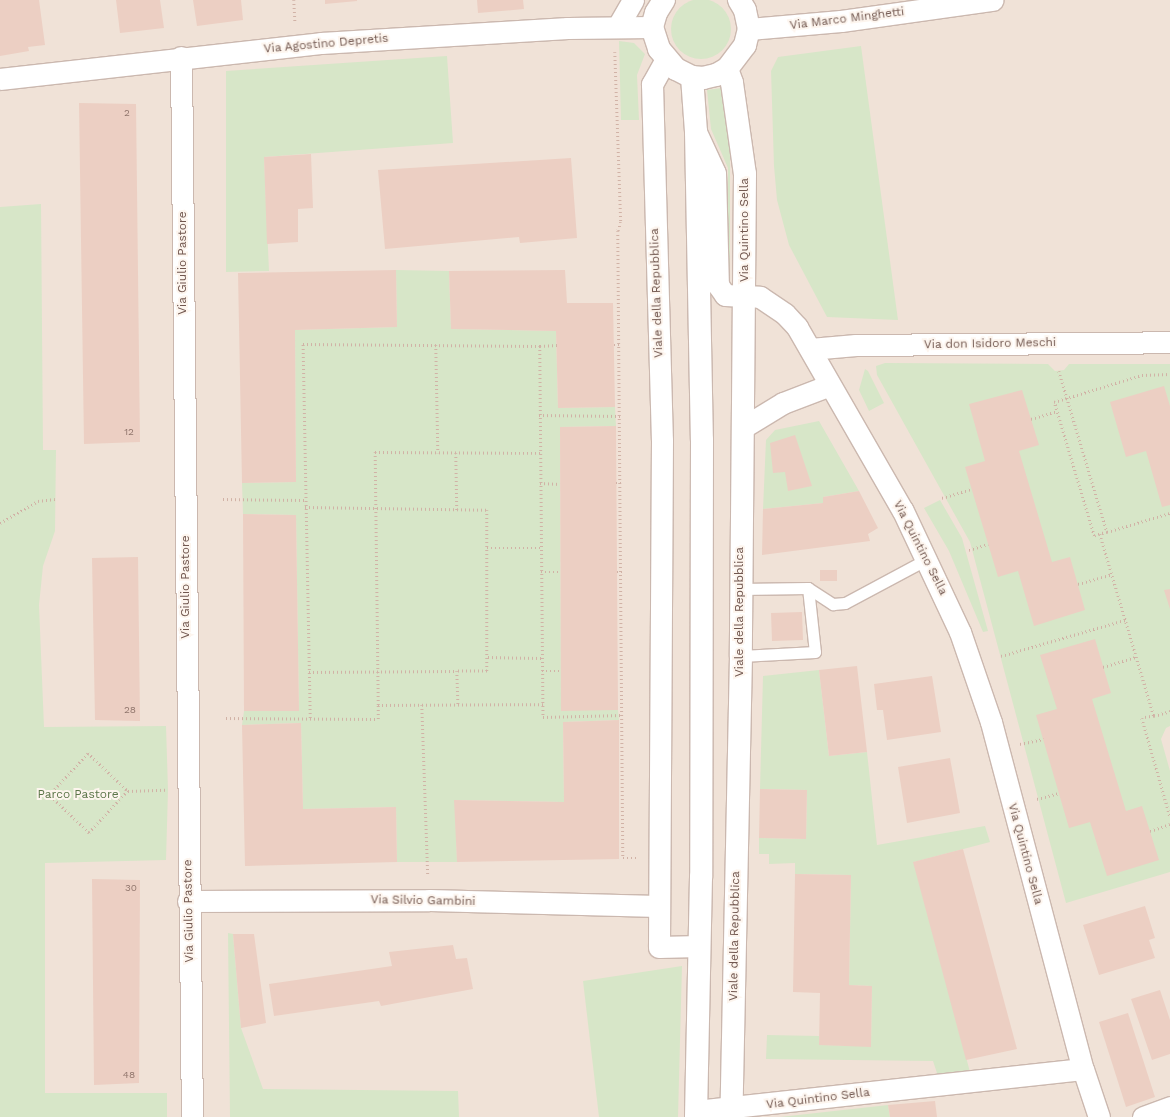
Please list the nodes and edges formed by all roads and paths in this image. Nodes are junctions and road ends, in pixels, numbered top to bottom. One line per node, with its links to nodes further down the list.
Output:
1 (294, 0): 6 (path)
2 (633, 0): 9 (street)
3 (664, 0): 7 (street)
4 (739, 0): 8 (street)
5 (992, 0): 8 (street, Via Marco Minghetti)
6 (295, 22)
7 (652, 27): 9 (street, Via Agostino Depretis); 11 (street)
8 (749, 29): 12 (street)
9 (616, 36): 10 (street, Via Agostino Depretis); 20 (path)
10 (181, 57): 14 (street, Via Agostino Depretis); 99 (street, Via Giulio Pastore)
11 (666, 59): 13 (street); 100 (street, Viale della Repubblica)
12 (727, 69): 13 (street); 16 (street, Via Quintino Sella)
13 (692, 76): 15 (street)
14 (0, 79)
15 (696, 132): 16 (street); 101 (street)
16 (744, 296): 23 (street, Via Quintino Sella); 32 (street, Viale della Repubblica)
17 (1170, 342): 23 (street, Via don Isidoro Meschi)
18 (436, 345): 21 (path); 33 (path); 44 (path)
19 (614, 345): 20 (path)
20 (620, 345): 30 (path)
21 (540, 346): 22 (path); 29 (path)
22 (556, 346)
23 (810, 349): 26 (street, Via Quintino Sella)
24 (1059, 371): 27 (path)
25 (1170, 374): 27 (path)
26 (830, 385): 32 (street); 56 (street, Via Quintino Sella)
27 (1067, 398): 28 (path); 50 (path)
28 (1057, 411): 31 (path); 51 (path)
29 (540, 415): 30 (path); 35 (path)
30 (621, 416): 38 (path)
31 (1031, 419)
32 (742, 428): 64 (street, Viale della Repubblica)
33 (438, 452): 34 (path); 46 (path)
34 (456, 453): 35 (path); 47 (path)
35 (540, 453): 36 (path)
36 (540, 483): 39 (path); 54 (path)
37 (616, 483): 38 (path)
38 (621, 483): 60 (path)
39 (560, 484)
40 (972, 489): 41 (path)
41 (942, 498)
42 (55, 499): 49 (path)
43 (223, 499): 44 (path)
44 (306, 500): 45 (path)
45 (305, 507): 46 (path); 75 (path)
46 (374, 509): 47 (path); 76 (path)
47 (457, 510): 53 (path)
48 (1170, 513): 50 (path)
49 (0, 522)
50 (1107, 532): 51 (path)
51 (1100, 534): 61 (path)
52 (988, 544): 55 (path)
53 (487, 548): 54 (path); 68 (path)
54 (541, 548): 57 (path)
55 (969, 550)
56 (927, 559): 63 (lane); 102 (street, Via Quintino Sella)
57 (541, 572): 58 (path); 70 (path)
58 (561, 572)
59 (617, 572): 60 (path)
60 (622, 572): 78 (path)
61 (1112, 574): 62 (path); 65 (path)
62 (1078, 584)
63 (808, 588): 64 (lane); 66 (lane)
64 (740, 589): 66 (street, Viale della Repubblica)
65 (1125, 620): 67 (path); 69 (path)
66 (741, 656): 104 (street, Viale della Repubblica)
67 (1001, 656)
68 (488, 657): 70 (path); 72 (path)
69 (1136, 657): 71 (path); 85 (path)
70 (542, 658): 73 (path)
71 (1103, 667)
72 (457, 671): 76 (path); 81 (path)
73 (542, 671): 74 (path); 79 (path)
74 (561, 671)
75 (309, 672): 76 (path); 87 (path)
76 (377, 672): 82 (path)
77 (617, 672): 78 (path)
78 (622, 672): 84 (path)
79 (543, 704): 81 (path); 84 (path)
80 (422, 705): 81 (path); 82 (path); 98 (path)
81 (458, 705)
82 (378, 706): 87 (path)
83 (1170, 711): 85 (path)
84 (623, 715): 97 (path)
85 (1154, 716): 94 (path)
86 (226, 718): 87 (path)
87 (310, 718)
88 (1043, 739): 89 (path)
89 (1023, 744)
90 (168, 790): 91 (path)
91 (128, 792): 91 (path)
92 (1059, 793): 93 (path)
93 (1038, 798)
94 (1170, 816)
95 (1170, 824): 96 (path)
96 (1150, 831)
97 (638, 865)
98 (428, 879)
99 (188, 901): 100 (street, Via Silvio Gambini); 106 (street, Via Giulio Pastore)
100 (658, 906): 101 (street, Viale della Repubblica)
101 (699, 946): 105 (street)
102 (1083, 1069): 104 (street, Via Quintino Sella); 107 (street, Via Quintino Sella)
103 (1170, 1106): 108 (street)
104 (731, 1113): 105 (street, Via Quintino Sella)
105 (696, 1114)
106 (192, 1117)
107 (1099, 1117)
108 (1144, 1117)

